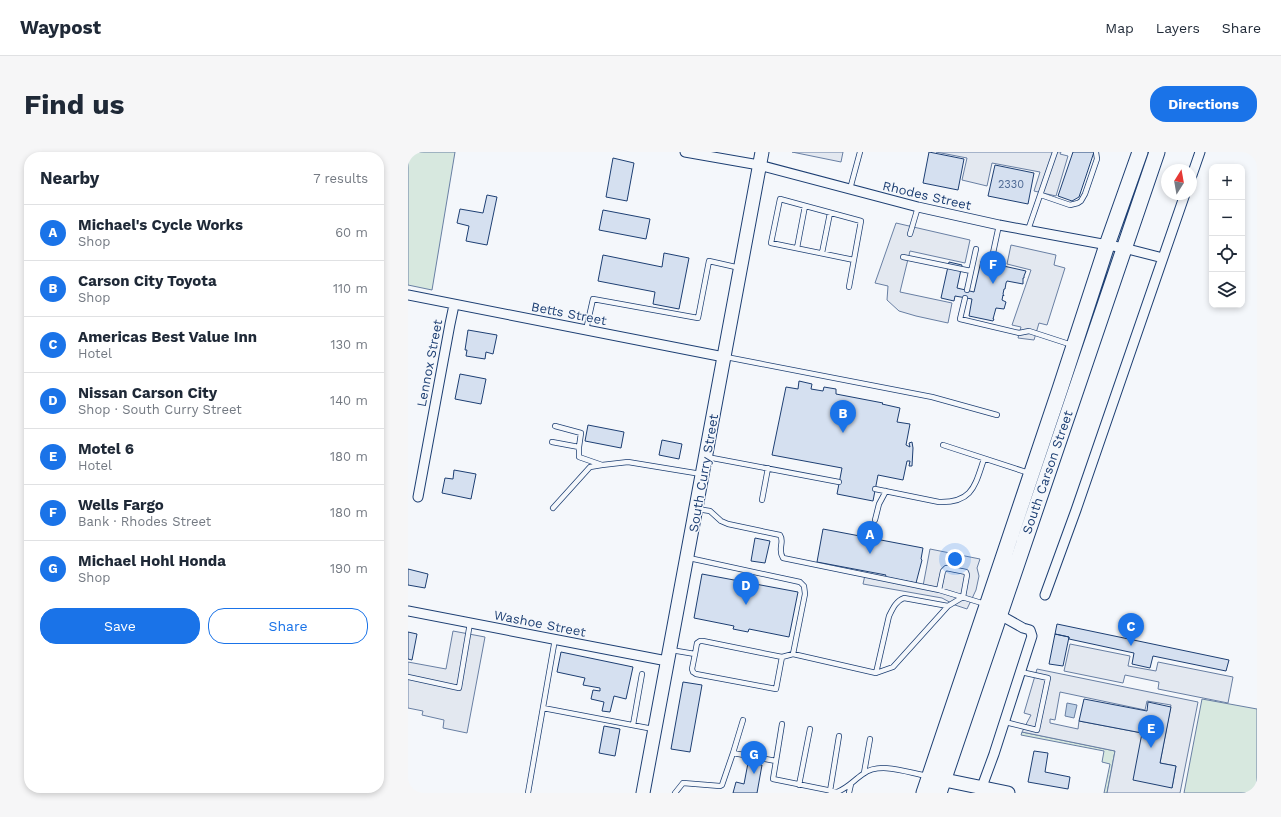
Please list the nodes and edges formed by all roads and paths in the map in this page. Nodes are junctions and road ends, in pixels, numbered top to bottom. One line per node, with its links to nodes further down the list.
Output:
1 (686, 152): 10 (street, Rhodes Street)
2 (762, 152): 10 (street, South Curry Street)
3 (860, 152): 11 (lane)
4 (1055, 152): 12 (lane)
5 (1096, 152): 12 (lane)
6 (1140, 152): 20 (main road, South Carson Street)
7 (1157, 152): 22 (main road, South Carson Street)
8 (1200, 152): 9 (street)
9 (1196, 164)
10 (759, 165): 11 (street, Rhodes Street); 29 (street, South Curry Street)
11 (850, 189): 15 (street, Rhodes Street)
12 (1041, 195): 18 (lane)
13 (1184, 200): 27 (street)
14 (805, 206): 16 (lane); 21 (lane); 21 (lane)
15 (918, 207): 17 (street, Rhodes Street); 19 (lane)
16 (830, 213): 24 (lane); 28 (lane)
17 (999, 225): 18 (street, Rhodes Street); 25 (lane)
18 (1028, 230): 20 (street, Rhodes Street)
19 (910, 234)
20 (1107, 245): 22 (street, Rhodes Street); 37 (main road, South Carson Street)
21 (797, 248): 24 (lane)
22 (1124, 248): 27 (street, Rhodes Street); 38 (main road, South Carson Street)
23 (976, 249): 30 (lane)
24 (822, 253): 28 (lane)
25 (992, 253)
26 (903, 257): 30 (lane)
27 (1164, 258): 61 (street)
28 (854, 260): 31 (lane)
29 (741, 268): 36 (lane); 39 (street, South Curry Street)
30 (971, 271): 32 (lane)
31 (849, 287)
32 (967, 290)
33 (408, 296): 35 (street, Betts Street)
34 (965, 298): 37 (lane)
35 (454, 304): 36 (street, Betts Street); 54 (street, Lennox Street)
36 (586, 330): 39 (street, Betts Street)
37 (1074, 346): 38 (lane); 50 (main road, South Carson Street)
38 (1089, 351): 66 (main road, South Carson Street)
39 (724, 357): 40 (lane); 45 (street, South Curry Street)
40 (997, 416)
41 (555, 426): 44 (lane)
42 (552, 442): 44 (lane)
43 (943, 445): 46 (lane)
44 (579, 447): 47 (lane)
45 (706, 456): 48 (lane); 49 (street, South Curry Street)
46 (984, 458): 50 (lane); 53 (lane)
47 (602, 465): 49 (lane); 56 (lane)
48 (768, 468): 51 (lane); 55 (lane)
49 (702, 474): 57 (street, South Curry Street)
50 (1032, 474): 63 (main road, South Carson Street)
51 (839, 482)
52 (875, 489): 53 (lane)
53 (886, 491): 58 (lane)
54 (418, 498)
55 (762, 500)
56 (552, 508)
57 (697, 509): 59 (street, South Curry Street); 60 (lane)
58 (875, 520)
59 (687, 558): 70 (lane); 71 (street, South Curry Street)
60 (939, 590): 62 (lane); 62 (lane)
61 (1045, 594)
62 (963, 597): 63 (lane); 64 (lane)
63 (987, 605): 66 (main road); 89 (main road, South Carson Street)
64 (948, 606): 74 (lane); 74 (lane)
65 (408, 610): 67 (street, Washoe Street)
66 (1000, 615): 73 (street); 89 (main road, South Carson Street)
67 (470, 622): 68 (street, Washoe Street); 76 (lane)
68 (555, 639): 71 (street, Washoe Street); 77 (lane)
69 (695, 654): 71 (lane); 72 (lane); 72 (lane)
70 (793, 654): 72 (lane); 74 (lane)
71 (668, 655): 82 (street, South Curry Street)
72 (782, 657)
73 (1021, 672): 79 (street); 79 (lane)
74 (876, 673)
75 (642, 674): 81 (lane)
76 (408, 678)
77 (543, 708): 81 (lane); 95 (lane)
78 (743, 720): 86 (lane)
79 (1005, 722): 94 (street)
80 (782, 724): 87 (lane)
81 (632, 725): 82 (lane)
82 (655, 729): 96 (street, South Curry Street)
83 (810, 729): 91 (lane)
84 (839, 736): 92 (lane)
85 (870, 739): 88 (lane)
86 (733, 752): 87 (lane); 97 (lane)
87 (776, 761): 91 (lane)
88 (864, 772): 89 (lane); 90 (lane)
89 (937, 783): 94 (street); 99 (main road, South Carson Street)
90 (851, 784): 92 (lane); 98 (lane)
91 (799, 785): 93 (lane)
92 (830, 790): 93 (lane)
93 (821, 791)
94 (981, 791): 100 (street)
95 (528, 793)
96 (643, 793)
97 (675, 793)
98 (849, 793)
99 (924, 793)
100 (1008, 793)

